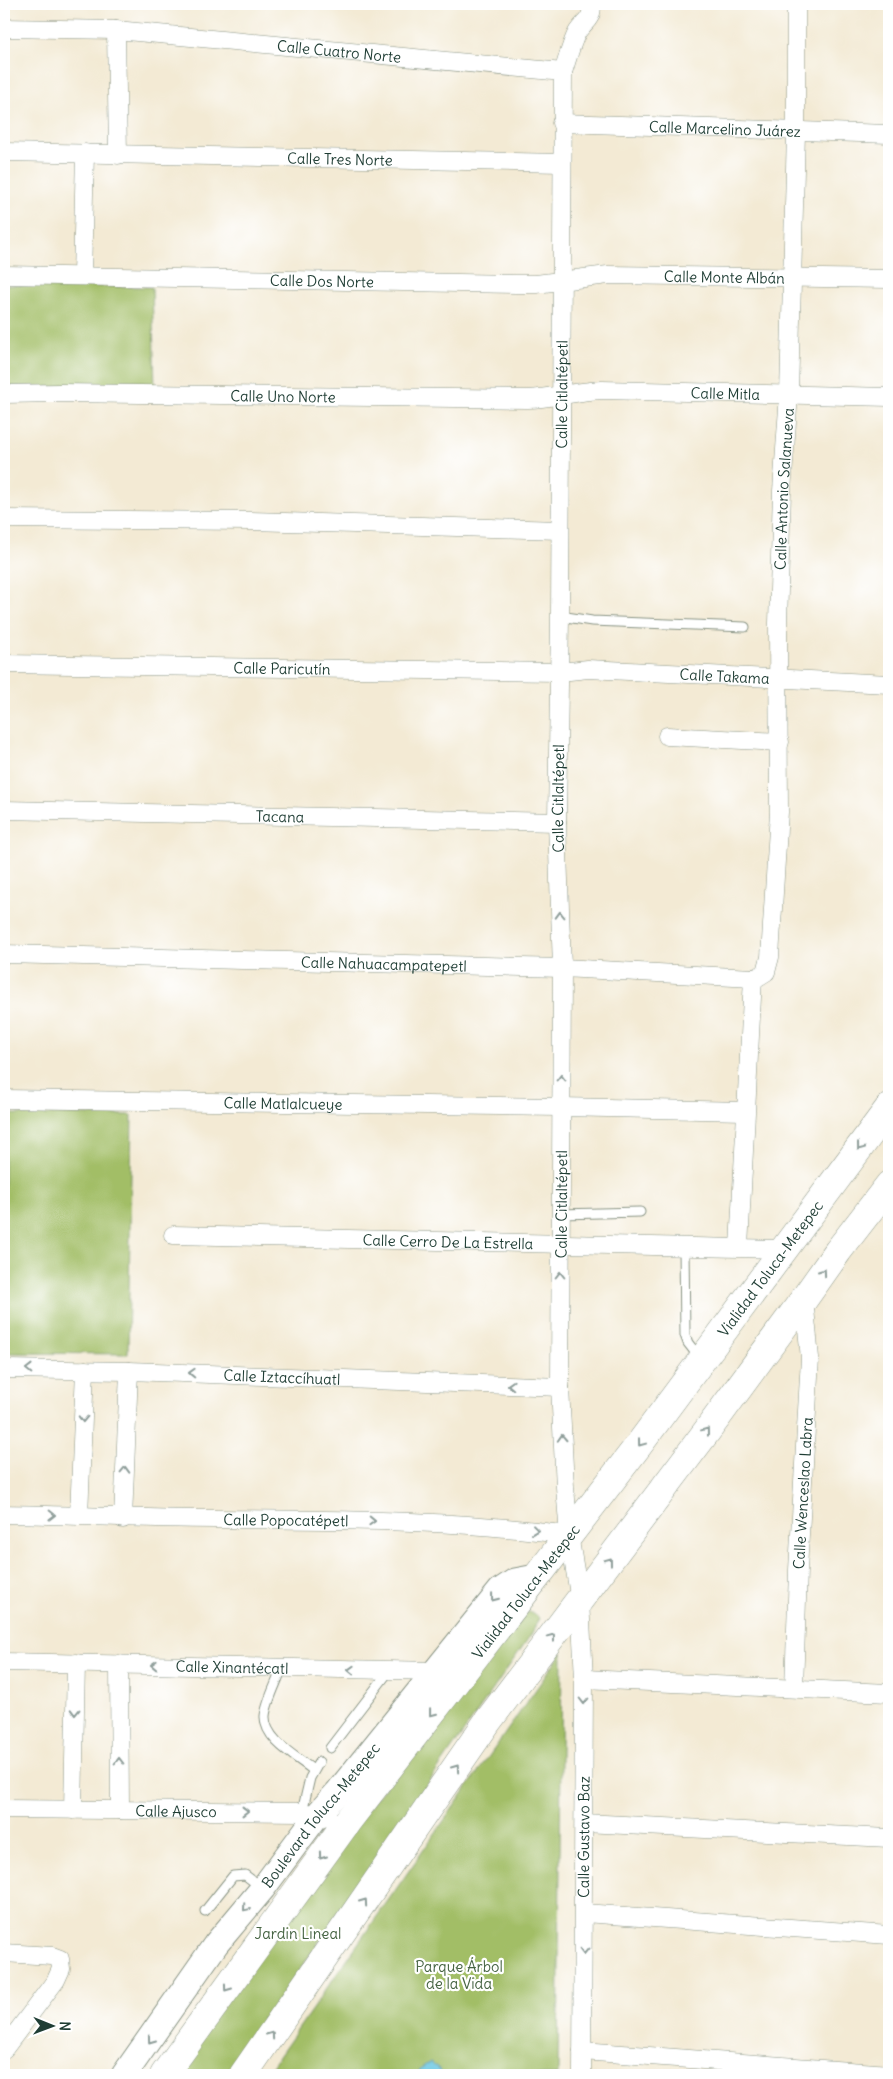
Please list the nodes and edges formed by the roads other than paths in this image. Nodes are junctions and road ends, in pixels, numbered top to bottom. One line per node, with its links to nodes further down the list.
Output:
1 (592, 4): 5 (street, Calle Citlaltépetl)
2 (796, 4): 7 (street, Calle Antonio Salanueva)
3 (4, 28): 4 (street, Calle Cuatro Norte)
4 (116, 30): 5 (street, Calle Cuatro Norte); 11 (street)
5 (563, 72): 6 (street, Calle Citlaltépetl)
6 (561, 123): 7 (street, Calle Marcelino Juárez); 12 (street, Calle Citlaltépetl)
7 (796, 132): 8 (street, Calle Marcelino Juárez); 15 (street, Calle Antonio Salanueva)
8 (889, 134)
9 (4, 152): 10 (street, Calle Tres Norte)
10 (86, 154): 11 (street, Calle Tres Norte); 14 (street)
11 (118, 154): 12 (street, Calle Tres Norte)
12 (562, 163): 17 (street, Calle Citlaltépetl)
13 (4, 275): 14 (street, Calle Dos Norte)
14 (82, 276): 17 (street, Calle Dos Norte)
15 (791, 278): 16 (street, Calle Monte Albán); 17 (street, Calle Monte Albán); 19 (street, Calle Antonio Salanueva)
16 (889, 279)
17 (562, 281): 20 (street, Calle Citlaltépetl)
18 (4, 394): 20 (street, Calle Uno Norte)
19 (789, 394): 20 (street, Calle Mitla); 21 (street, Calle Mitla); 28 (street, Calle Antonio Salanueva)
20 (562, 396): 23 (street, Calle Citlaltépetl)
21 (889, 397)
22 (4, 519): 23 (street)
23 (560, 530): 24 (street, Calle Citlaltépetl)
24 (560, 616): 25 (lane); 27 (street, Calle Citlaltépetl)
25 (745, 627)
26 (4, 664): 27 (street, Calle Paricutín)
27 (560, 672): 28 (street, Calle Takama); 33 (street, Calle Citlaltépetl)
28 (778, 678): 29 (street, Calle Takama); 31 (street, Calle Antonio Salanueva)
29 (889, 684)
30 (667, 736): 31 (street)
31 (780, 742): 36 (street, Calle Antonio Salanueva)
32 (4, 810): 33 (street, Tacana)
33 (557, 822): 35 (street, Calle Citlaltépetl, one-way to 33)
34 (4, 954): 35 (street, Calle Nahuacampatepetl)
35 (562, 968): 36 (street, Calle Nahuacampatepetl); 38 (street, Calle Citlaltépetl, one-way to 35)
36 (758, 976): 40 (street, Calle Antonio Salanueva)
37 (4, 1099): 38 (street, Calle Matlalcueye)
38 (561, 1107): 40 (street, Calle Matlalcueye); 43 (street, Calle Citlaltépetl)
39 (889, 1108): 48 (highway, Vialidad Toluca-Metepec, one-way to 48)
40 (745, 1111): 47 (street, Calle Antonio Salanueva)
41 (889, 1185): 49 (highway, one-way to 41)
42 (640, 1212): 43 (lane)
43 (560, 1214): 45 (street, Calle Citlaltépetl)
44 (173, 1235): 45 (street, Calle Cerro De La Estrella)
45 (560, 1244): 46 (street, Calle Cerro De La Estrella); 54 (street, Calle Citlaltépetl, one-way to 45)
46 (684, 1247): 47 (street, Calle Cerro De La Estrella); 50 (lane)
47 (739, 1247): 48 (street, Calle Cerro De La Estrella)
48 (784, 1249): 50 (highway, Vialidad Toluca-Metepec)
49 (804, 1299): 59 (highway, one-way to 49); 67 (street, Calle Wenceslao Labra)
50 (702, 1361): 58 (highway, Vialidad Toluca-Metepec, one-way to 58)
51 (4, 1369): 52 (street, Calle Iztaccíhuatl, one-way to 51)
52 (85, 1370): 53 (street, Calle Iztaccíhuatl); 56 (street, one-way to 56)
53 (129, 1371): 54 (street, Calle Iztaccíhuatl, one-way to 53); 57 (street, one-way to 53)
54 (560, 1387): 58 (street, Calle Citlaltépetl, one-way to 54)
55 (4, 1514): 56 (street, Calle Popocatépetl, one-way to 56)
56 (79, 1515): 57 (street, Calle Popocatépetl)
57 (123, 1519): 58 (street, Calle Popocatépetl, one-way to 58)
58 (569, 1535): 59 (street, Calle Citlaltépetl); 66 (highway, Vialidad Toluca-Metepec, one-way to 66)
59 (580, 1600): 65 (street, Calle Gustavo Baz); 89 (highway, one-way to 59)
60 (4, 1662): 61 (street, Calle Xinantécatl)
61 (76, 1663): 62 (street, Calle Xinantécatl); 73 (street, one-way to 73)
62 (119, 1664): 63 (street, Calle Xinantécatl, one-way to 62); 74 (street, one-way to 62)
63 (282, 1668): 64 (street, Calle Xinantécatl, one-way to 63); 71 (lane)
64 (389, 1671): 66 (street, Calle Xinantécatl); 69 (lane)
65 (584, 1679): 67 (street); 77 (street, Calle Gustavo Baz, one-way to 77)
66 (443, 1680): 75 (main road, Boulevard Toluca-Metepec); 76 (highway, Vialidad Toluca-Metepec, one-way to 76)
67 (794, 1688): 68 (street)
68 (889, 1693)
69 (330, 1748)
70 (320, 1762): 71 (lane)
71 (313, 1770): 75 (lane)
72 (4, 1809): 73 (street, Calle Ajusco)
73 (73, 1810): 74 (street, Calle Ajusco)
74 (120, 1810): 75 (street, Calle Ajusco, one-way to 75)
75 (310, 1813): 76 (street, Calle Ajusco); 79 (main road, Boulevard Toluca-Metepec)
76 (347, 1822): 88 (highway, Vialidad Toluca-Metepec, one-way to 88)
77 (584, 1823): 78 (street); 81 (street, Calle Gustavo Baz)
78 (889, 1838)
79 (262, 1888): 80 (lane); 87 (main road, Boulevard Toluca-Metepec, one-way to 87)
80 (205, 1911)
81 (584, 1913): 82 (street); 85 (street, Calle Gustavo Baz, one-way to 85)
82 (889, 1935)
83 (4, 1954): 84 (street)
84 (4, 2049)
85 (582, 2051): 86 (street); 90 (street, Calle Gustavo Baz)
86 (889, 2074)
87 (124, 2075)
88 (164, 2075)
89 (243, 2075)
90 (582, 2075)

